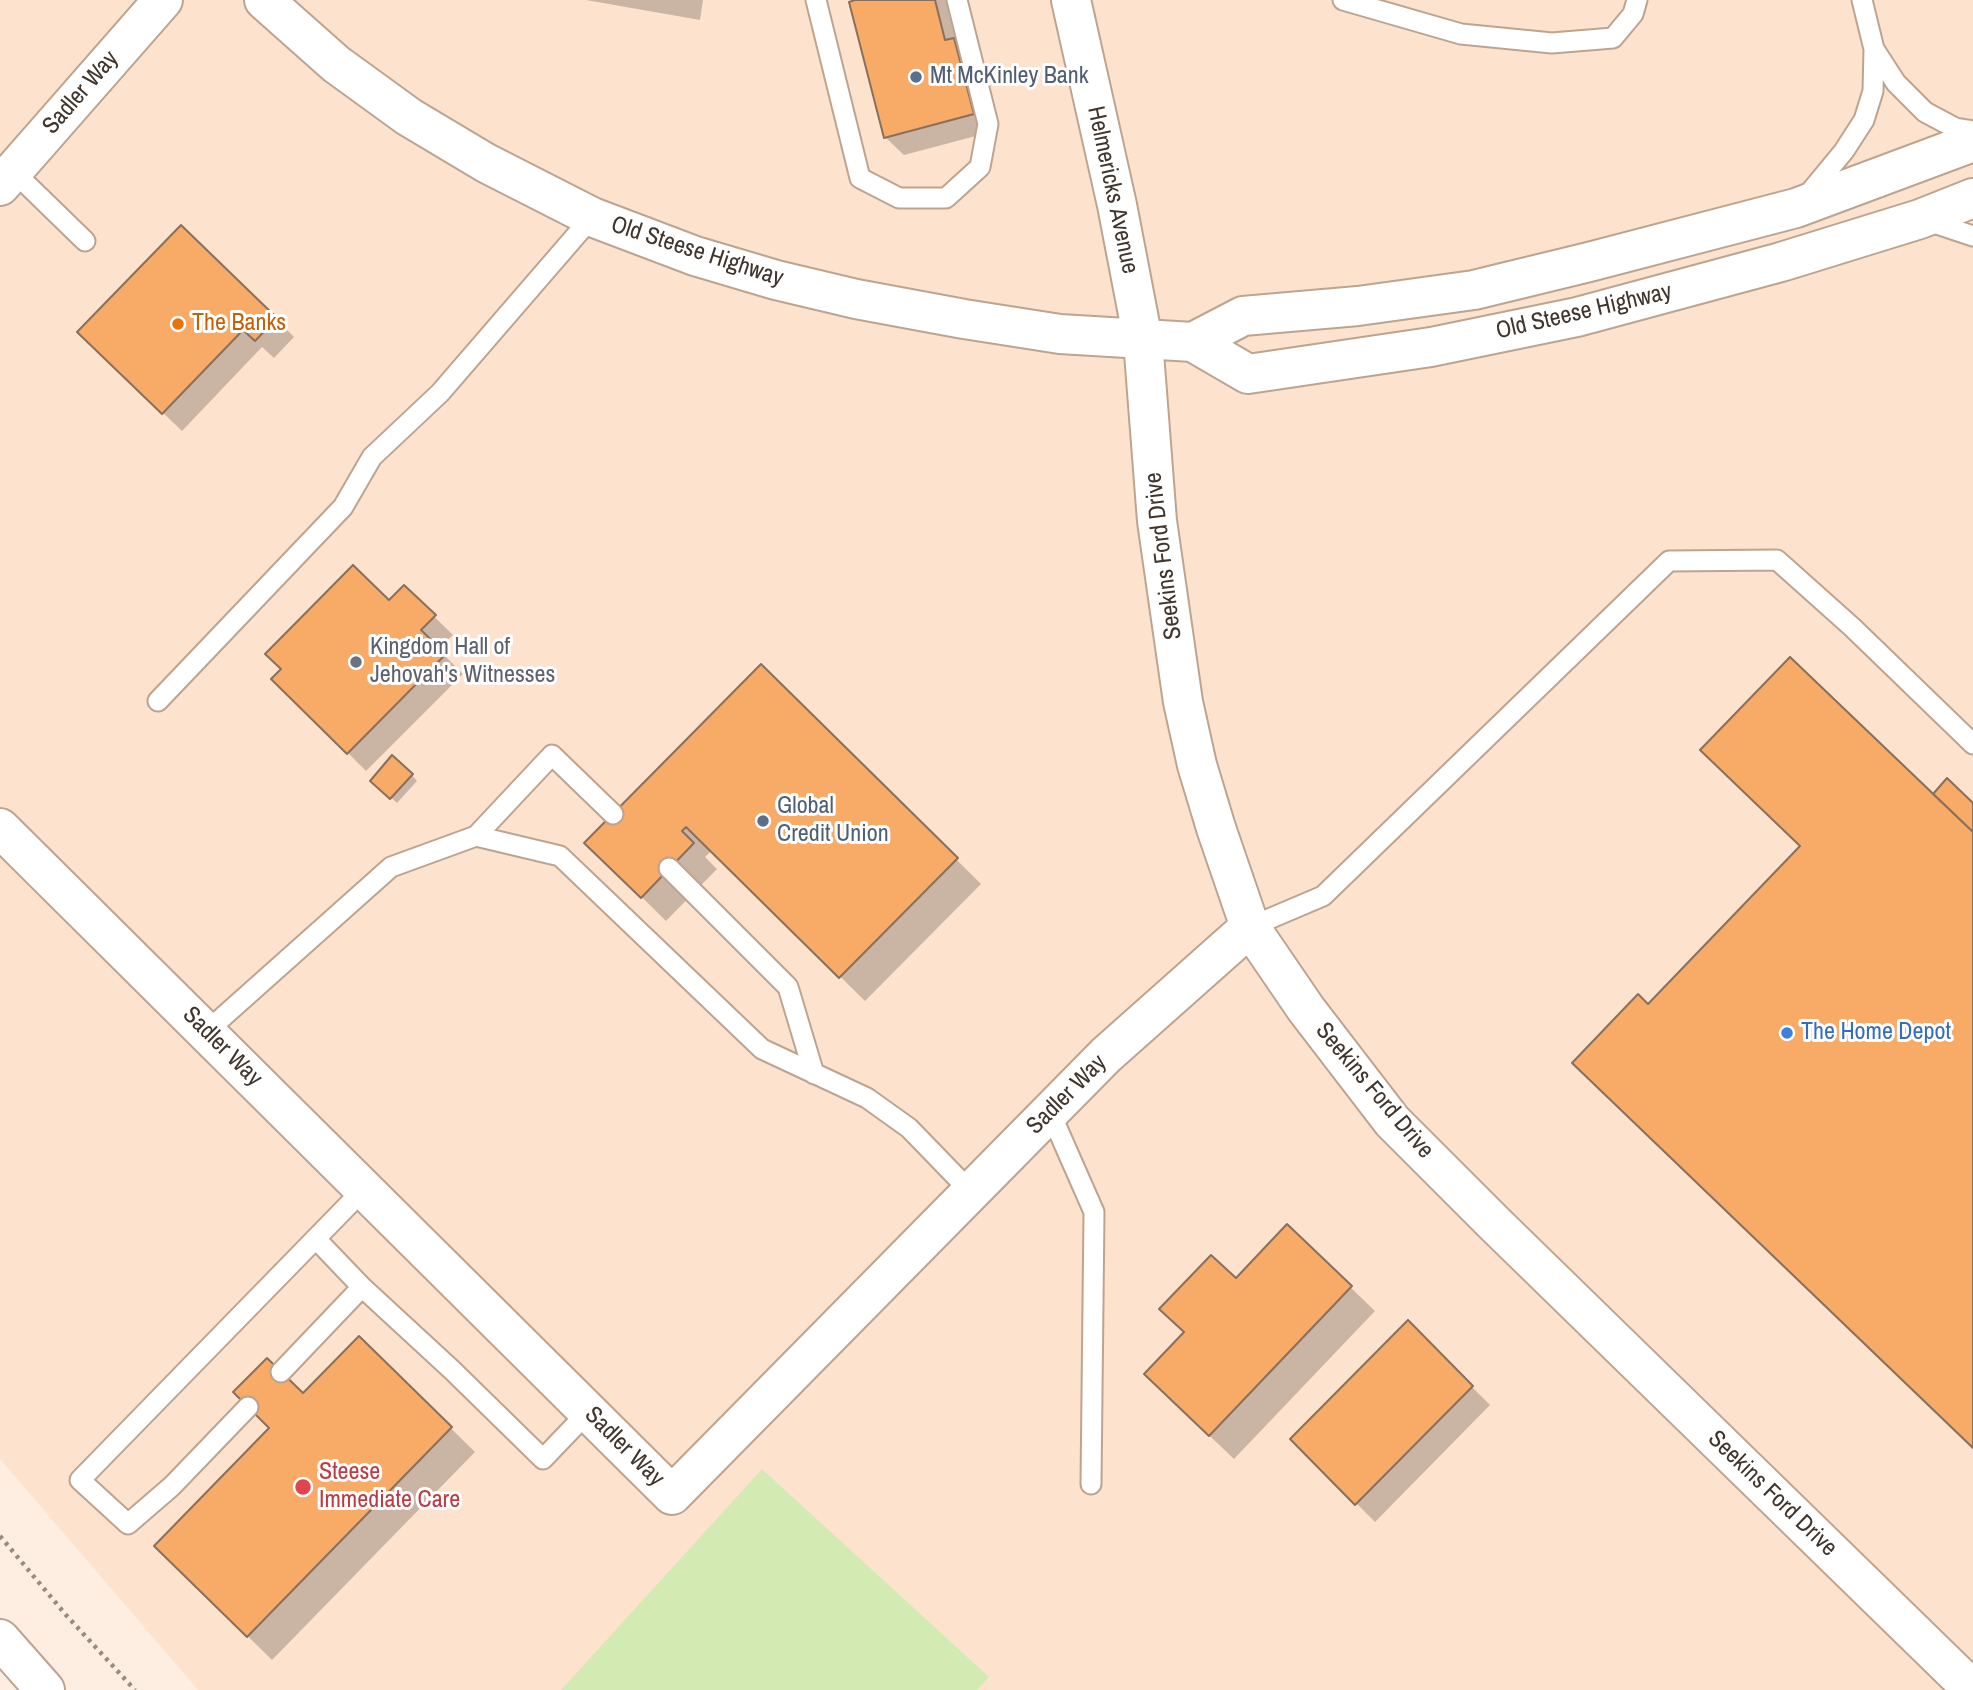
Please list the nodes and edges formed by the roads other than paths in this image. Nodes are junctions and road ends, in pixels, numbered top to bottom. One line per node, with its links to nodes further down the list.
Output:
1 (163, 0): 12 (main road, Sadler Way)
2 (264, 0): 15 (main road, Old Steese Highway)
3 (816, 0): 4 (lane)
4 (957, 0)
5 (1071, 0): 19 (main road, Helmericks Avenue)
6 (1343, 0): 7 (lane)
7 (1637, 0)
8 (1862, 0): 9 (lane)
9 (1874, 49): 10 (lane); 14 (lane)
10 (1973, 131)
11 (1973, 142): 14 (main road, Old Steese Highway)
12 (7, 178): 18 (lane)
13 (1973, 198): 16 (main road, Old Steese Highway)
14 (1796, 208): 20 (main road, Old Steese Highway)
15 (592, 217): 19 (main road, Old Steese Highway); 21 (lane)
16 (1920, 219): 17 (lane); 20 (main road, Old Steese Highway)
17 (1973, 236)
18 (85, 241)
19 (1143, 340): 20 (main road, Old Steese Highway); 27 (main road, Seekins Ford Drive)
20 (1193, 342)
21 (158, 701)
22 (1973, 744): 27 (lane)
23 (613, 814): 25 (lane)
24 (0, 828): 28 (main road, Sadler Way)
25 (476, 836): 28 (lane); 29 (lane)
26 (669, 869): 29 (lane)
27 (1250, 927): 30 (main road, Sadler Way); 41 (main road, Seekins Ford Drive)
28 (206, 1032): 31 (main road, Sadler Way)
29 (814, 1074): 32 (lane)
30 (1050, 1112): 32 (main road, Sadler Way); 38 (lane)
31 (364, 1189): 33 (lane); 37 (main road, Sadler Way)
32 (971, 1192): 37 (main road, Sadler Way)
33 (316, 1239): 34 (lane); 36 (lane)
34 (362, 1287): 35 (lane); 37 (lane)
35 (281, 1372)
36 (248, 1407)
37 (588, 1412)
38 (1091, 1484)
39 (0, 1639): 40 (main road)
40 (45, 1690)
41 (1973, 1690)

